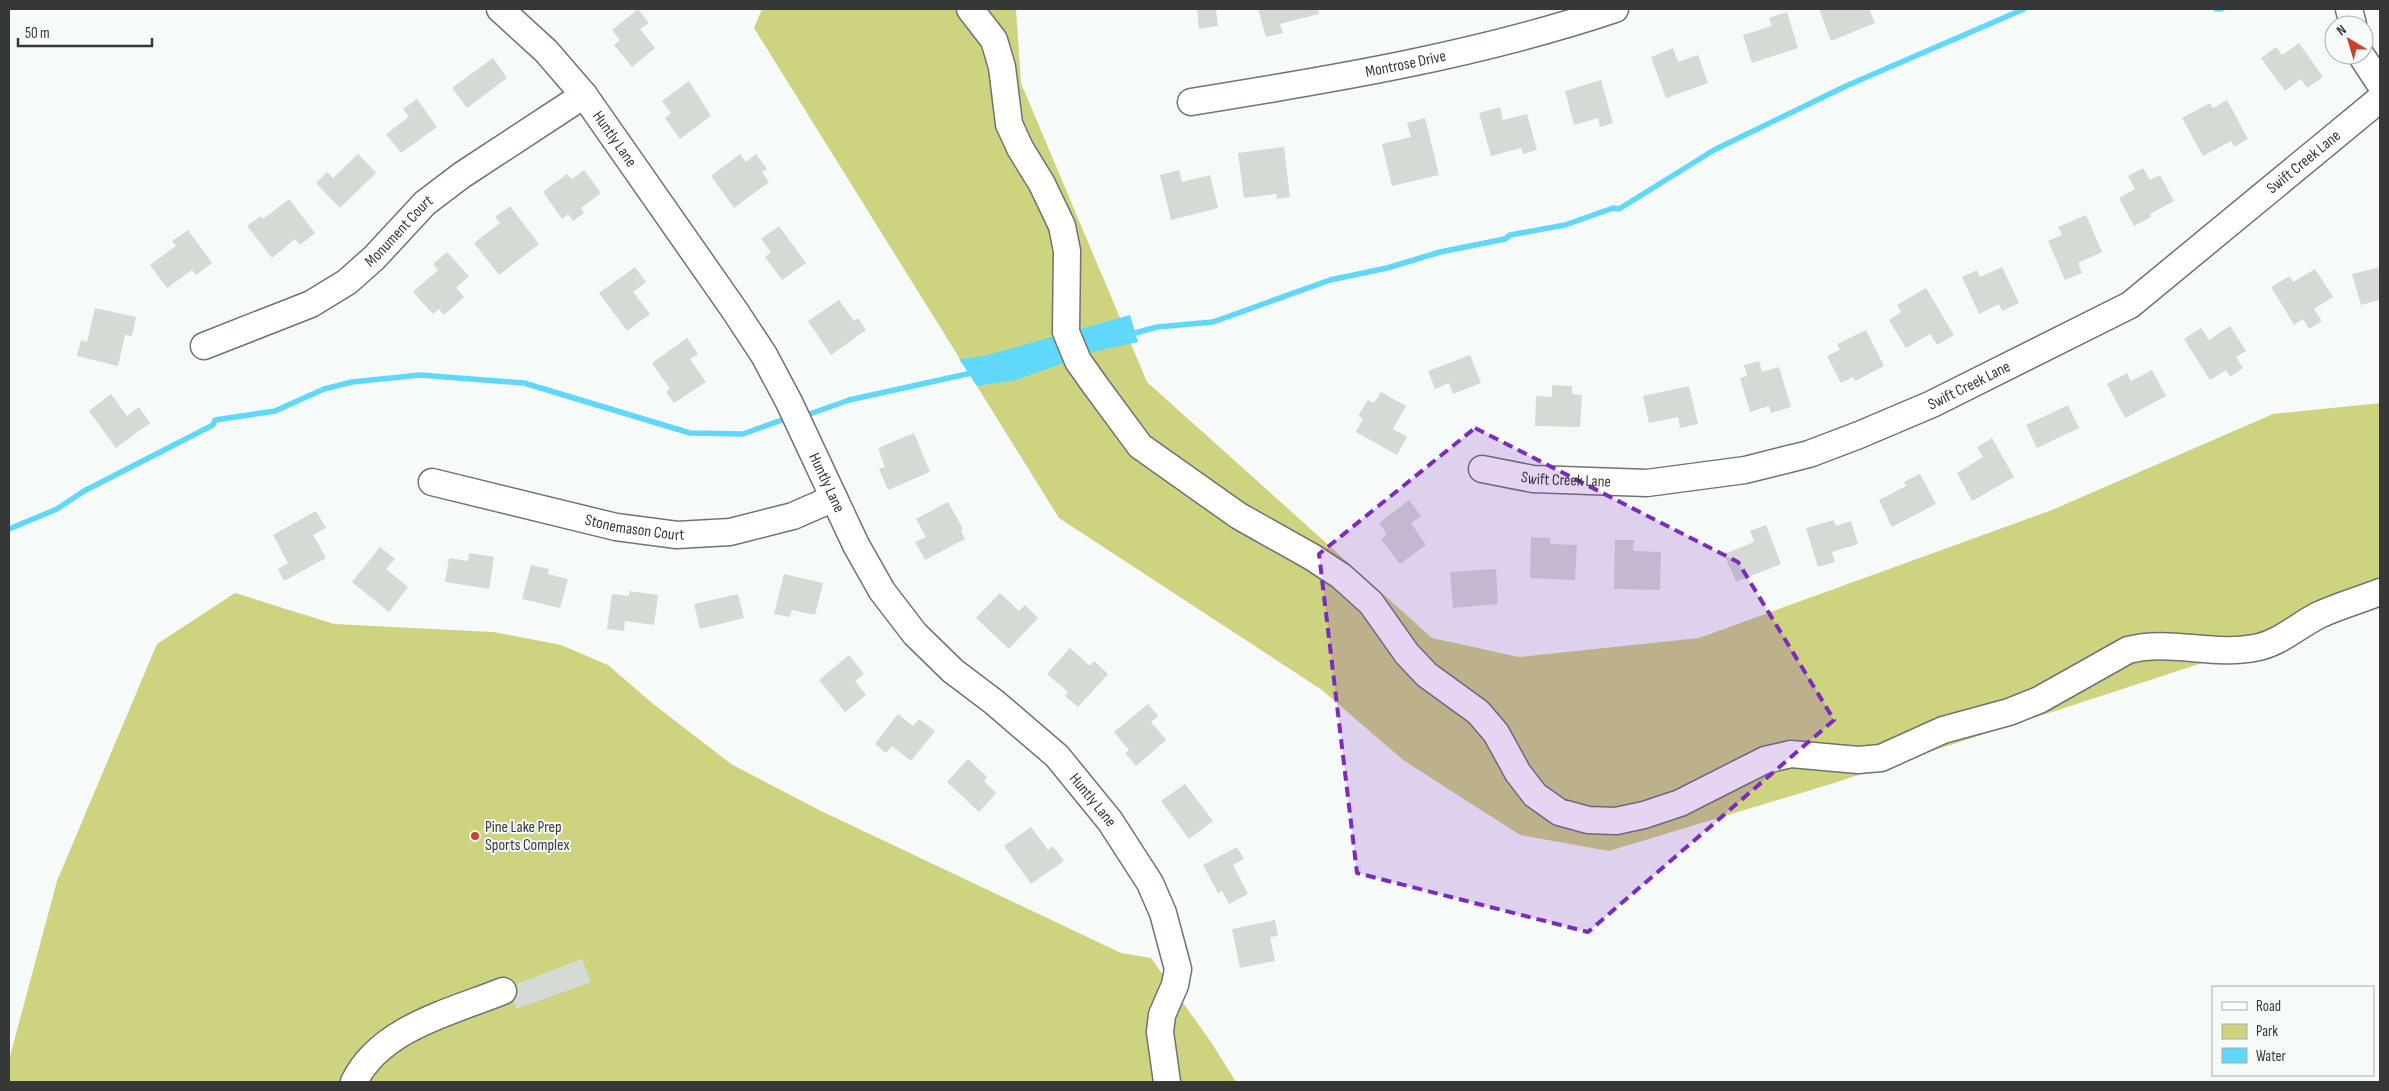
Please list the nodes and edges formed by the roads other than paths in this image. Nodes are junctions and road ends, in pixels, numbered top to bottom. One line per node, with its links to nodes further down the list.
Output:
1 (500, 9): 6 (street, Huntly Lane)
2 (970, 9): 13 (street)
3 (1615, 9): 8 (street, Montrose Drive)
4 (2368, 65): 5 (street)
5 (2380, 84)
6 (584, 95): 9 (street, Monument Court); 12 (street, Huntly Lane)
7 (2380, 99): 10 (street, Swift Creek Lane)
8 (1191, 102)
9 (204, 346)
10 (1482, 469)
11 (432, 482): 12 (street, Stonemason Court)
12 (834, 498): 16 (street, Huntly Lane)
13 (2380, 592)
14 (503, 991): 15 (street)
15 (354, 1082)
16 (1167, 1082)

